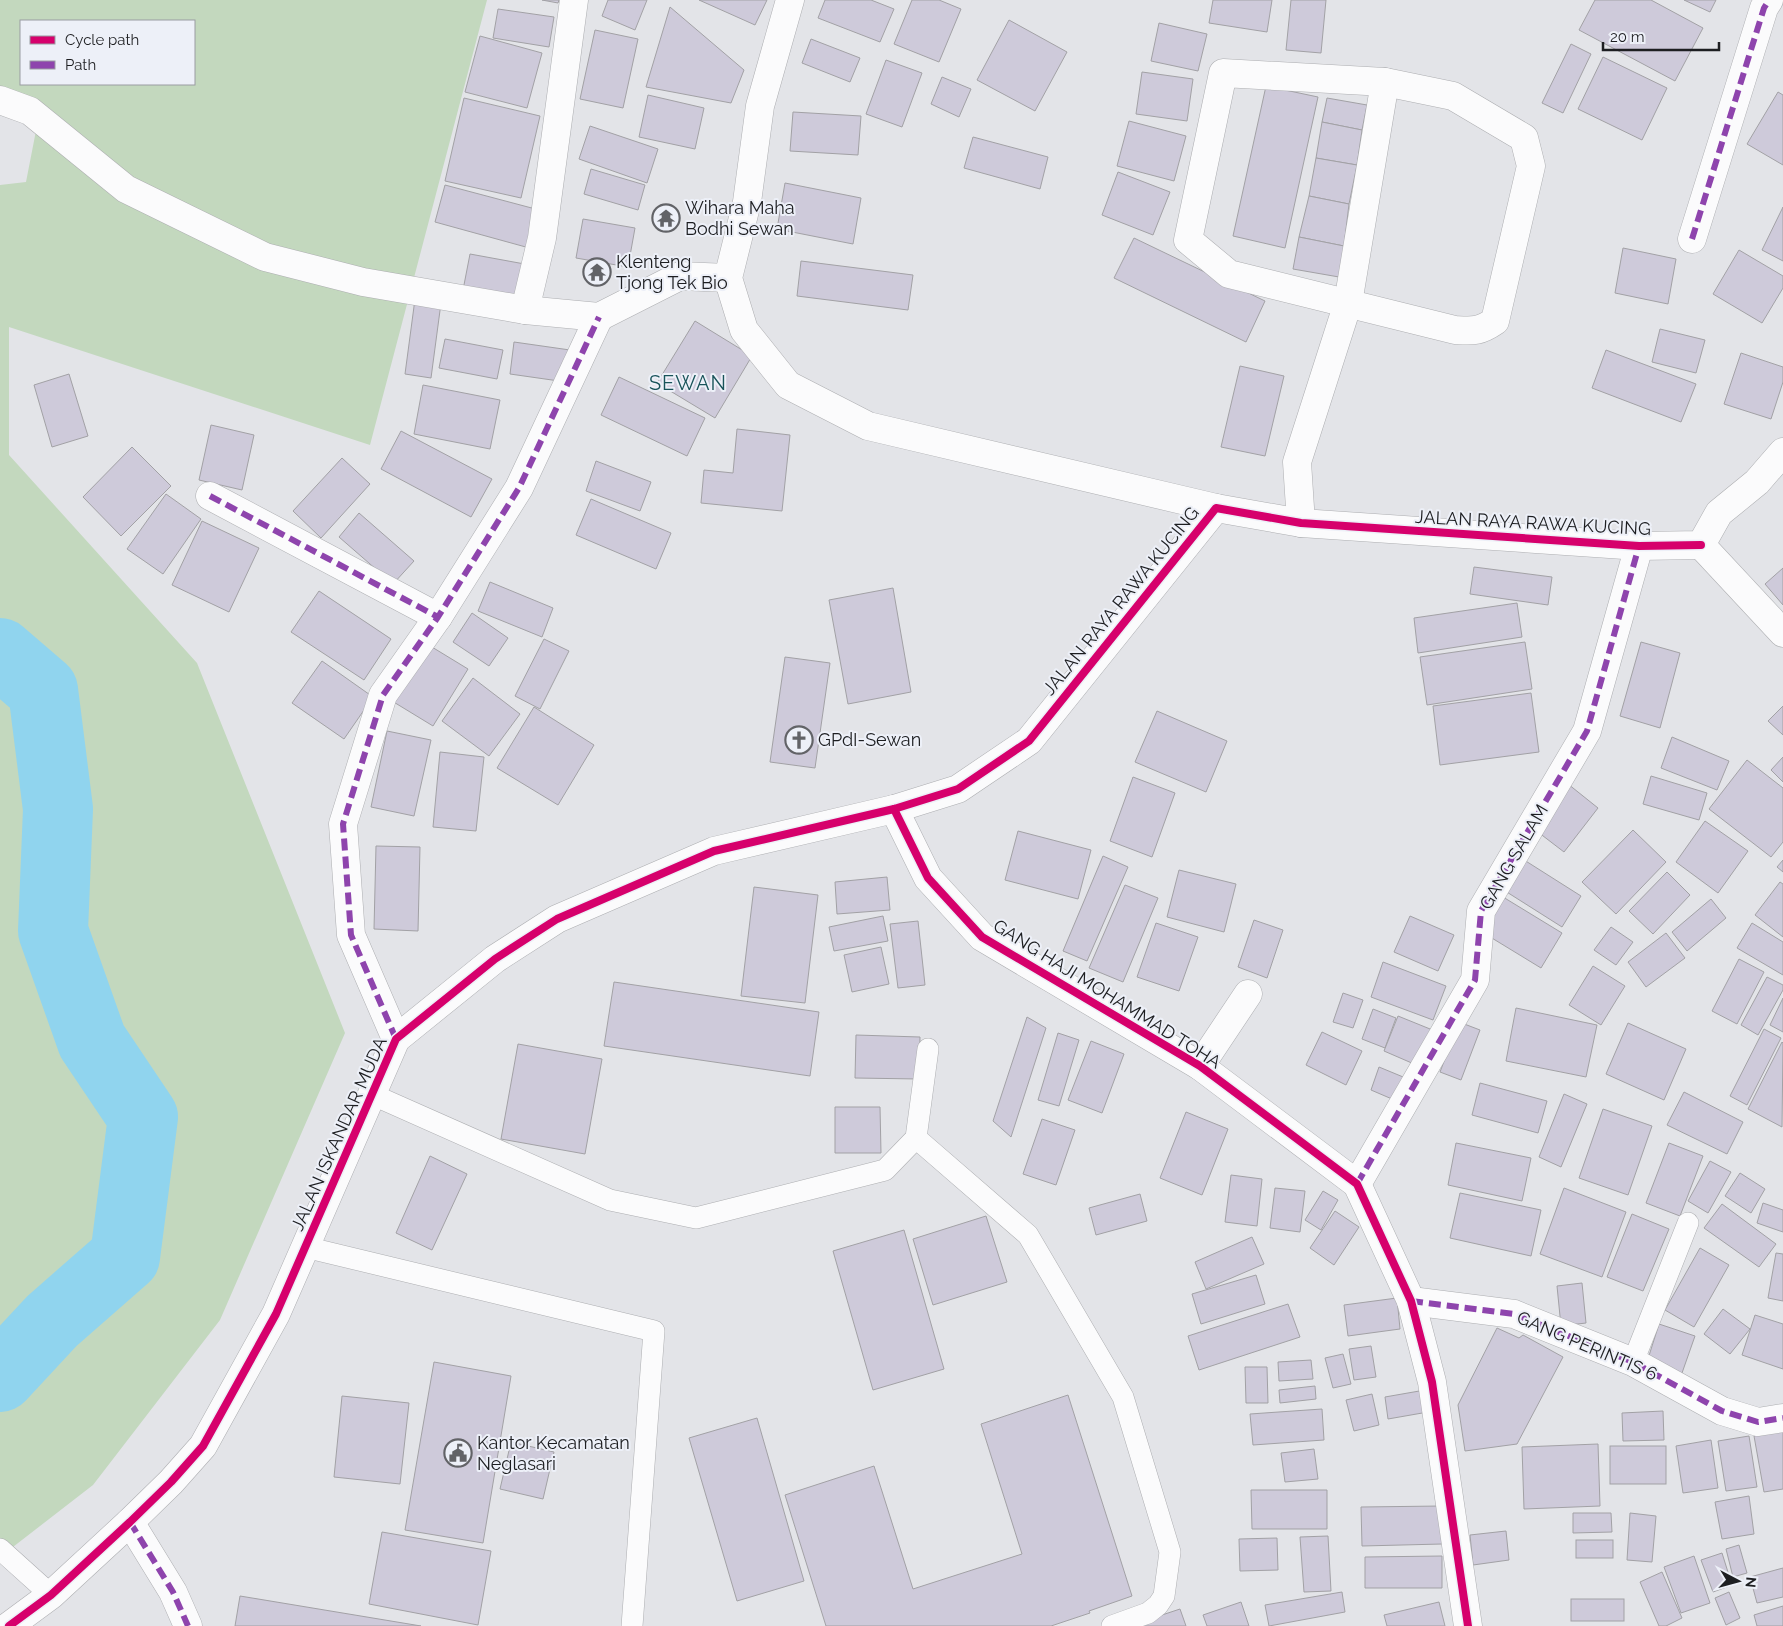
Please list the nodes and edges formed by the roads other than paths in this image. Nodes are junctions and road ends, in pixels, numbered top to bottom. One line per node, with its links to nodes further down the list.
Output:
1 (574, 0): 9 (street)
2 (790, 0): 7 (street)
3 (1769, 0): 6 (street)
4 (1384, 82): 8 (street); 8 (street); 8 (street)
5 (0, 100): 9 (street)
6 (1692, 239)
7 (728, 278): 10 (street); 13 (street)
8 (1348, 303): 14 (street)
9 (526, 310): 10 (street)
10 (599, 317): 17 (street)
11 (1783, 452): 15 (street)
12 (210, 496): 17 (street)
13 (1216, 508): 14 (street, JALAN RAYA RAWA KUCING); 19 (street, JALAN RAYA RAWA KUCING)
14 (1301, 523): 16 (street, JALAN RAYA RAWA KUCING)
15 (1701, 545): 16 (street, JALAN RAYA RAWA KUCING); 18 (street)
16 (1640, 546): 26 (street, GANG SALAM)
17 (438, 617): 21 (street)
18 (1783, 633)
19 (894, 809): 21 (street, JALAN ISKANDAR MUDA); 23 (street, GANG HAJI MOHAMMAD TOHA)
20 (1248, 994): 23 (street)
21 (396, 1039): 24 (street, JALAN ISKANDAR MUDA)
22 (928, 1050): 25 (lane)
23 (1200, 1066): 26 (street, GANG HAJI MOHAMMAD TOHA)
24 (371, 1094): 25 (lane); 28 (street, JALAN ISKANDAR MUDA)
25 (916, 1138): 38 (lane)
26 (1357, 1184): 29 (street, GANG HAJI MOHAMMAD TOHA)
27 (1688, 1223): 30 (lane)
28 (305, 1247): 32 (street, JALAN ISKANDAR MUDA); 37 (lane)
29 (1411, 1301): 30 (street, GANG PERINTIS 6); 39 (street, GANG HAJI MOHAMMAD TOHA)
30 (1633, 1362): 31 (street, GANG PERINTIS 6)
31 (1783, 1418)
32 (130, 1522): 34 (street, JALAN ISKANDAR MUDA); 36 (street)
33 (0, 1549): 34 (lane)
34 (51, 1595): 35 (street, JALAN ISKANDAR MUDA)
35 (9, 1626)
36 (188, 1626)
37 (632, 1626)
38 (1112, 1626)
39 (1468, 1626)

